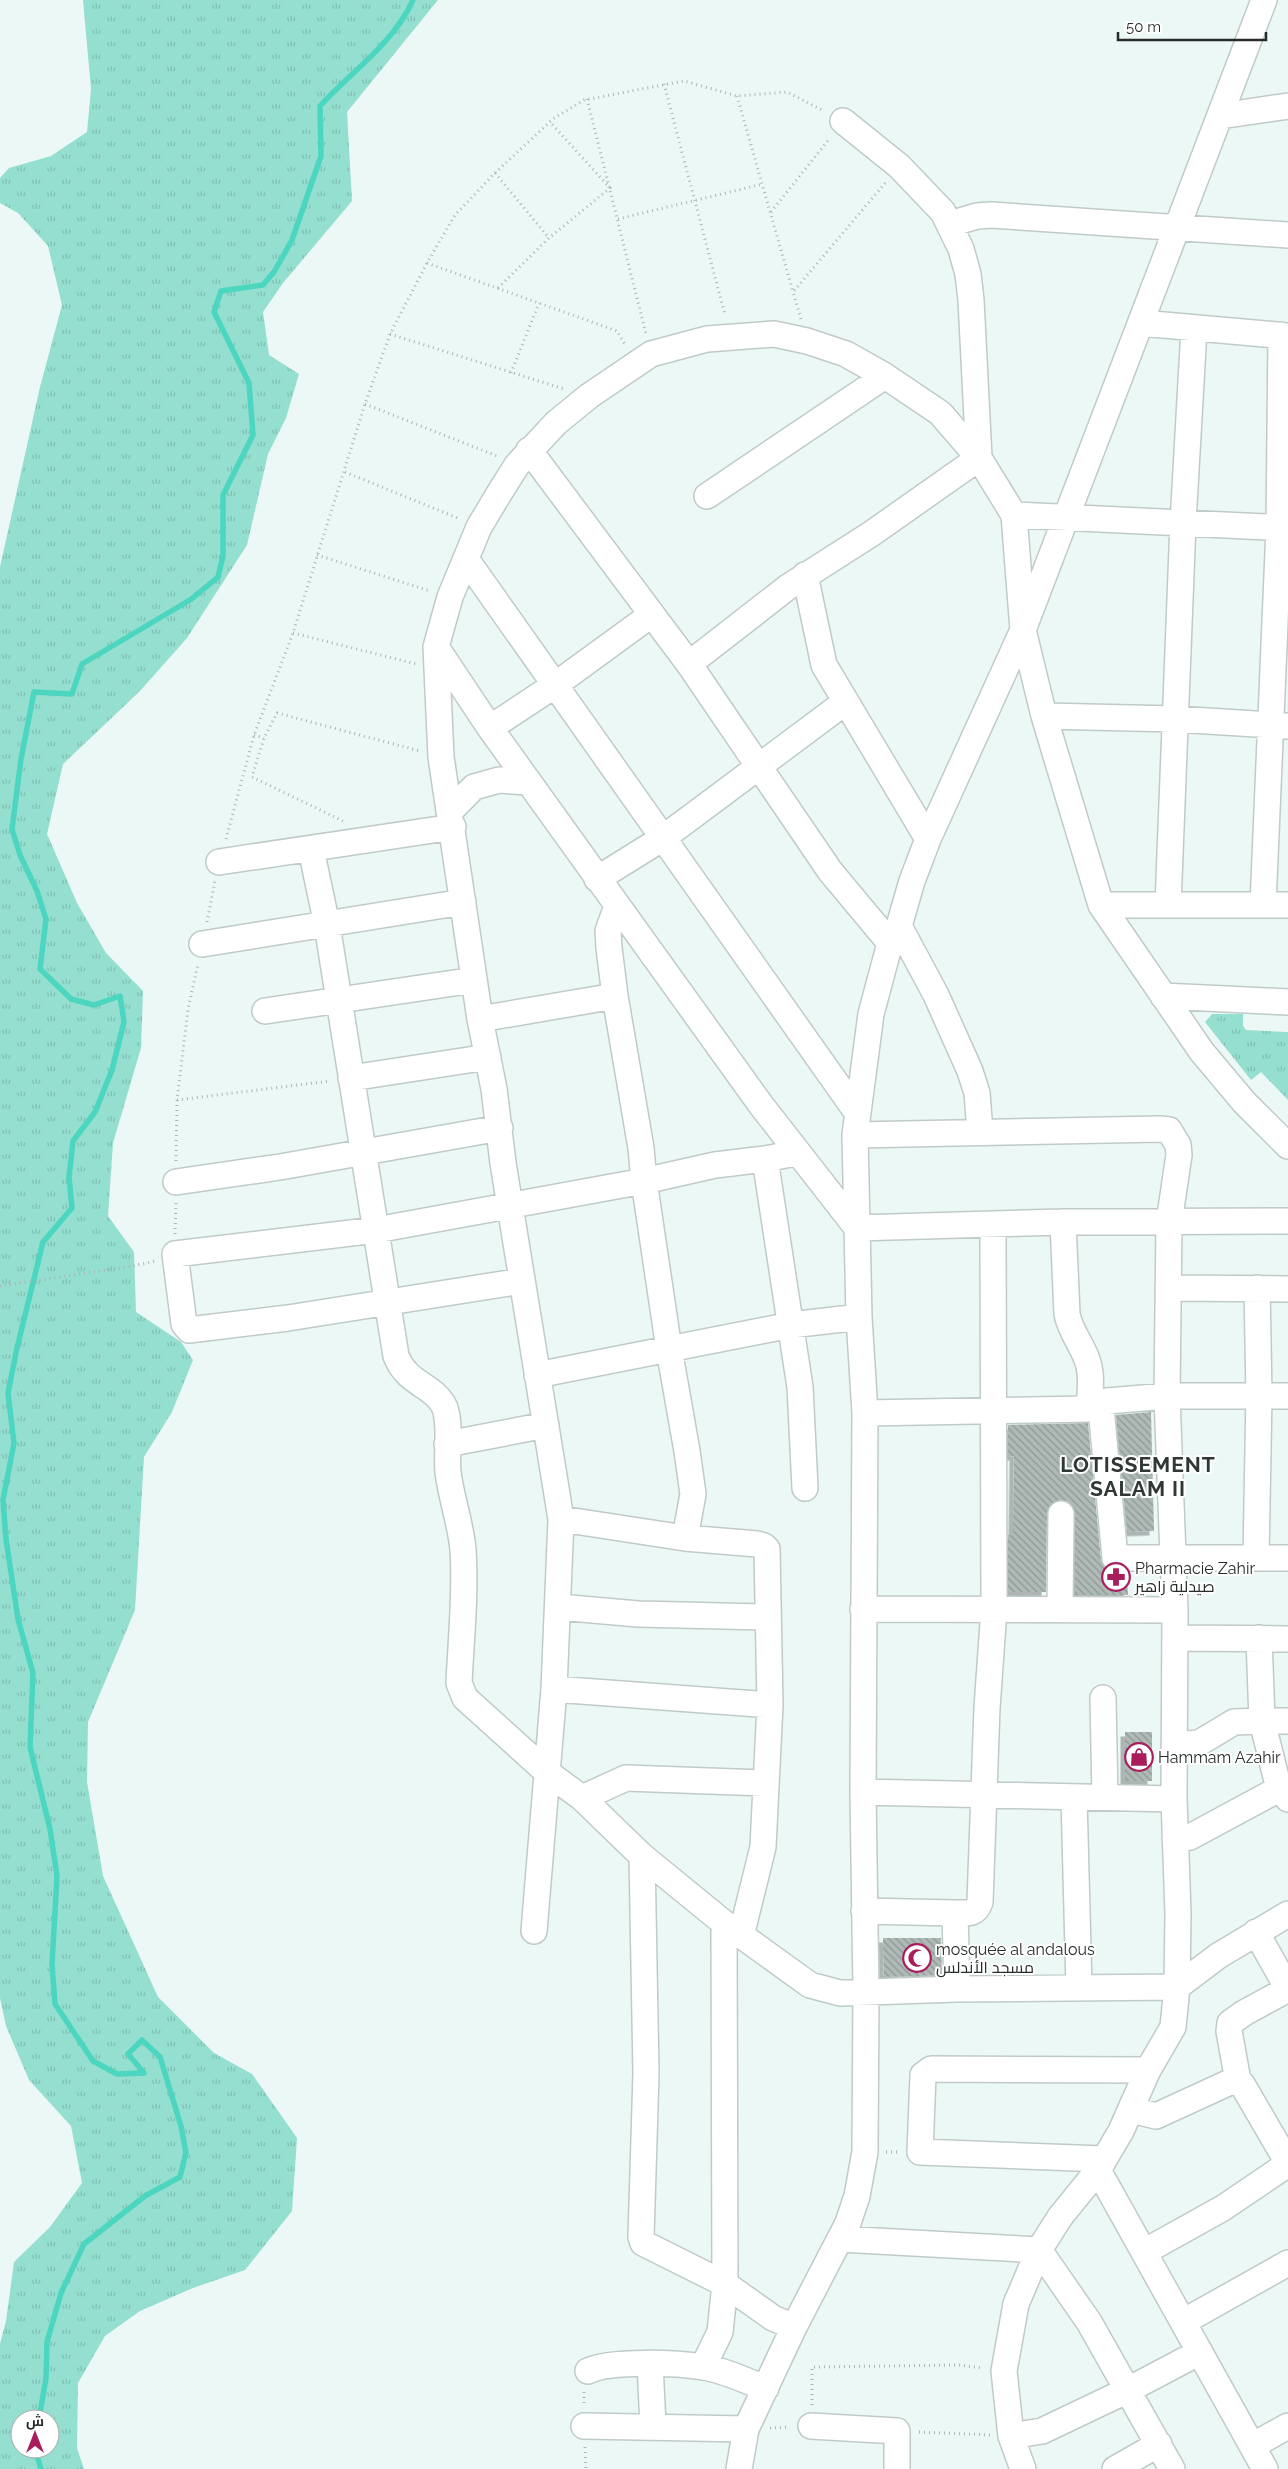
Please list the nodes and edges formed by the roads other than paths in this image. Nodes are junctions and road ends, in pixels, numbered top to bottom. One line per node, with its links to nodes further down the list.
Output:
1 (1264, 0): 3 (street)
2 (1288, 106): 3 (street)
3 (1220, 116): 6 (street)
4 (843, 120): 5 (street)
5 (950, 224): 6 (street); 13 (street)
6 (1177, 228): 7 (street); 8 (street)
7 (1288, 234)
8 (1141, 323): 9 (street); 16 (street)
9 (1194, 329): 10 (street); 17 (street)
10 (1284, 336): 18 (street)
11 (885, 376): 12 (street); 13 (street); 14 (street)
12 (524, 457): 19 (street); 21 (street)
13 (979, 458): 15 (street); 20 (street)
14 (707, 496)
15 (1014, 515): 16 (street); 22 (street)
16 (1066, 517): 17 (street); 22 (street)
17 (1183, 523): 18 (street); 28 (street)
18 (1284, 528): 29 (street)
19 (466, 559): 23 (street); 25 (street)
20 (805, 575): 24 (street); 26 (street)
21 (652, 615): 24 (street); 25 (street)
22 (1023, 630): 27 (street); 35 (street)
23 (437, 658): 30 (street); 33 (street)
24 (689, 664): 31 (street)
25 (554, 685): 30 (street); 34 (street)
26 (844, 703): 31 (street); 35 (street)
27 (1044, 716): 28 (street); 41 (street)
28 (1175, 719): 29 (street); 42 (street)
29 (1279, 726): 43 (street)
30 (490, 728): 32 (street)
31 (759, 768): 34 (street); 46 (street)
32 (528, 782): 33 (street); 38 (street)
33 (451, 820): 36 (street); 39 (street)
34 (663, 838): 38 (street); 57 (street)
35 (928, 840): 46 (street)
36 (311, 849): 37 (street); 45 (street)
37 (219, 862)
38 (597, 879): 40 (street)
39 (463, 902): 45 (street); 48 (street)
40 (617, 906): 49 (street); 62 (street)
41 (1101, 906): 42 (street); 50 (street)
42 (1168, 906): 43 (street)
43 (1263, 906): 44 (street)
44 (1288, 906)
45 (327, 925): 47 (street); 51 (street)
46 (894, 934): 57 (street); 59 (street)
47 (202, 944)
48 (474, 980): 51 (street); 54 (street)
49 (615, 996): 54 (street); 64 (street)
50 (1163, 996): 52 (street); 60 (street)
51 (338, 1002): 53 (street); 56 (street)
52 (1288, 1002)
53 (264, 1011)
54 (480, 1019): 55 (street)
55 (488, 1057): 56 (street); 58 (street)
56 (351, 1078): 61 (street)
57 (856, 1123): 59 (street); 71 (street)
58 (500, 1128): 61 (street); 66 (street)
59 (980, 1132): 69 (street)
60 (1288, 1146)
61 (363, 1152): 65 (street); 72 (street)
62 (796, 1153): 63 (street); 71 (street)
63 (765, 1160): 64 (street); 79 (street)
64 (644, 1181): 66 (street); 80 (street)
65 (176, 1182)
66 (511, 1204): 72 (street); 73 (street)
67 (1288, 1221): 69 (street)
68 (1063, 1222): 69 (street); 70 (street); 85 (street)
69 (1169, 1222): 74 (street)
70 (993, 1224): 71 (street); 86 (street)
71 (857, 1228): 78 (street)
72 (376, 1230): 77 (street); 77 (street)
73 (522, 1281): 77 (street); 81 (street)
74 (1168, 1288): 75 (street); 83 (street)
75 (1257, 1288): 76 (street); 82 (street)
76 (1288, 1289)
77 (387, 1303): 89 (street)
78 (859, 1316): 79 (street); 87 (street)
79 (791, 1325): 80 (street); 90 (street)
80 (669, 1349): 81 (street); 93 (street)
81 (537, 1375): 88 (street)
82 (1259, 1395): 83 (street); 84 (street); 95 (street)
83 (1167, 1396): 85 (street); 94 (street)
84 (1288, 1396)
85 (1095, 1408): 86 (street); 94 (street)
86 (993, 1412): 87 (street); 99 (street)
87 (865, 1414): 98 (street)
88 (546, 1425): 89 (street); 92 (street)
89 (447, 1444): 112 (street)
90 (805, 1488)
91 (1061, 1514): 100 (street)
92 (561, 1519): 93 (street); 97 (street)
93 (686, 1538): 102 (street)
94 (1173, 1558): 95 (street); 101 (street)
95 (1256, 1558): 96 (street)
96 (1288, 1558)
97 (559, 1607): 102 (street); 106 (street)
98 (863, 1609): 99 (street); 114 (street)
99 (994, 1609): 100 (street); 115 (street)
100 (1060, 1609): 101 (street)
101 (1175, 1610): 103 (street)
102 (768, 1617): 108 (street)
103 (1175, 1638): 104 (street); 111 (street)
104 (1259, 1638): 105 (street); 109 (street)
105 (1288, 1638)
106 (554, 1689): 108 (street); 112 (street)
107 (1103, 1698): 119 (street)
108 (770, 1705): 113 (street)
109 (1262, 1721): 110 (street); 111 (street); 116 (street)
110 (1288, 1721)
111 (1174, 1745): 120 (street)
112 (548, 1773): 118 (street); 127 (street)
113 (766, 1783): 118 (street); 126 (street)
114 (863, 1792): 115 (street); 123 (street)
115 (984, 1794): 117 (street); 124 (street)
116 (1284, 1794): 121 (street)
117 (1074, 1797): 119 (street); 130 (street)
118 (582, 1798): 122 (street)
119 (1104, 1798): 120 (street)
120 (1174, 1799): 121 (street)
121 (1175, 1839): 129 (street)
122 (642, 1856): 126 (street); 142 (street)
123 (864, 1911): 124 (street); 132 (street)
124 (955, 1913): 131 (street)
125 (1288, 1914): 128 (street)
126 (733, 1929): 132 (street); 142 (street)
127 (534, 1931)
128 (1256, 1932): 129 (street); 134 (street)
129 (1178, 1987): 130 (street); 133 (street)
130 (1079, 1988): 131 (street)
131 (957, 1989): 132 (street)
132 (866, 1992): 138 (street)
133 (1148, 2070): 135 (street); 136 (street)
134 (1238, 2081): 135 (street); 137 (street)
135 (1132, 2110): 136 (street)
136 (1101, 2164): 139 (street); 140 (street)
137 (1288, 2164): 140 (street)
138 (840, 2239): 139 (street); 144 (street)
139 (1039, 2250): 150 (street); 156 (street)
140 (1144, 2252): 143 (street)
141 (1288, 2263): 143 (street)
142 (725, 2284): 144 (street); 147 (street)
143 (1183, 2322): 145 (street)
144 (794, 2327): 149 (street)
145 (1200, 2352): 150 (street); 158 (street)
146 (650, 2364): 147 (street); 148 (street); 152 (street)
147 (704, 2367): 149 (street)
148 (588, 2371)
149 (766, 2388): 155 (street)
150 (1128, 2390): 156 (street); 157 (street)
151 (584, 2426): 152 (street)
152 (652, 2426): 155 (street)
153 (811, 2426): 160 (street)
154 (1288, 2426): 158 (street)
155 (746, 2429): 159 (street)
156 (1011, 2436): 161 (street)
157 (1159, 2444): 162 (street); 163 (street)
158 (1252, 2446): 164 (street)
159 (739, 2469)
160 (897, 2469)
161 (1023, 2469)
162 (1115, 2469)
163 (1172, 2469)
164 (1265, 2469)

